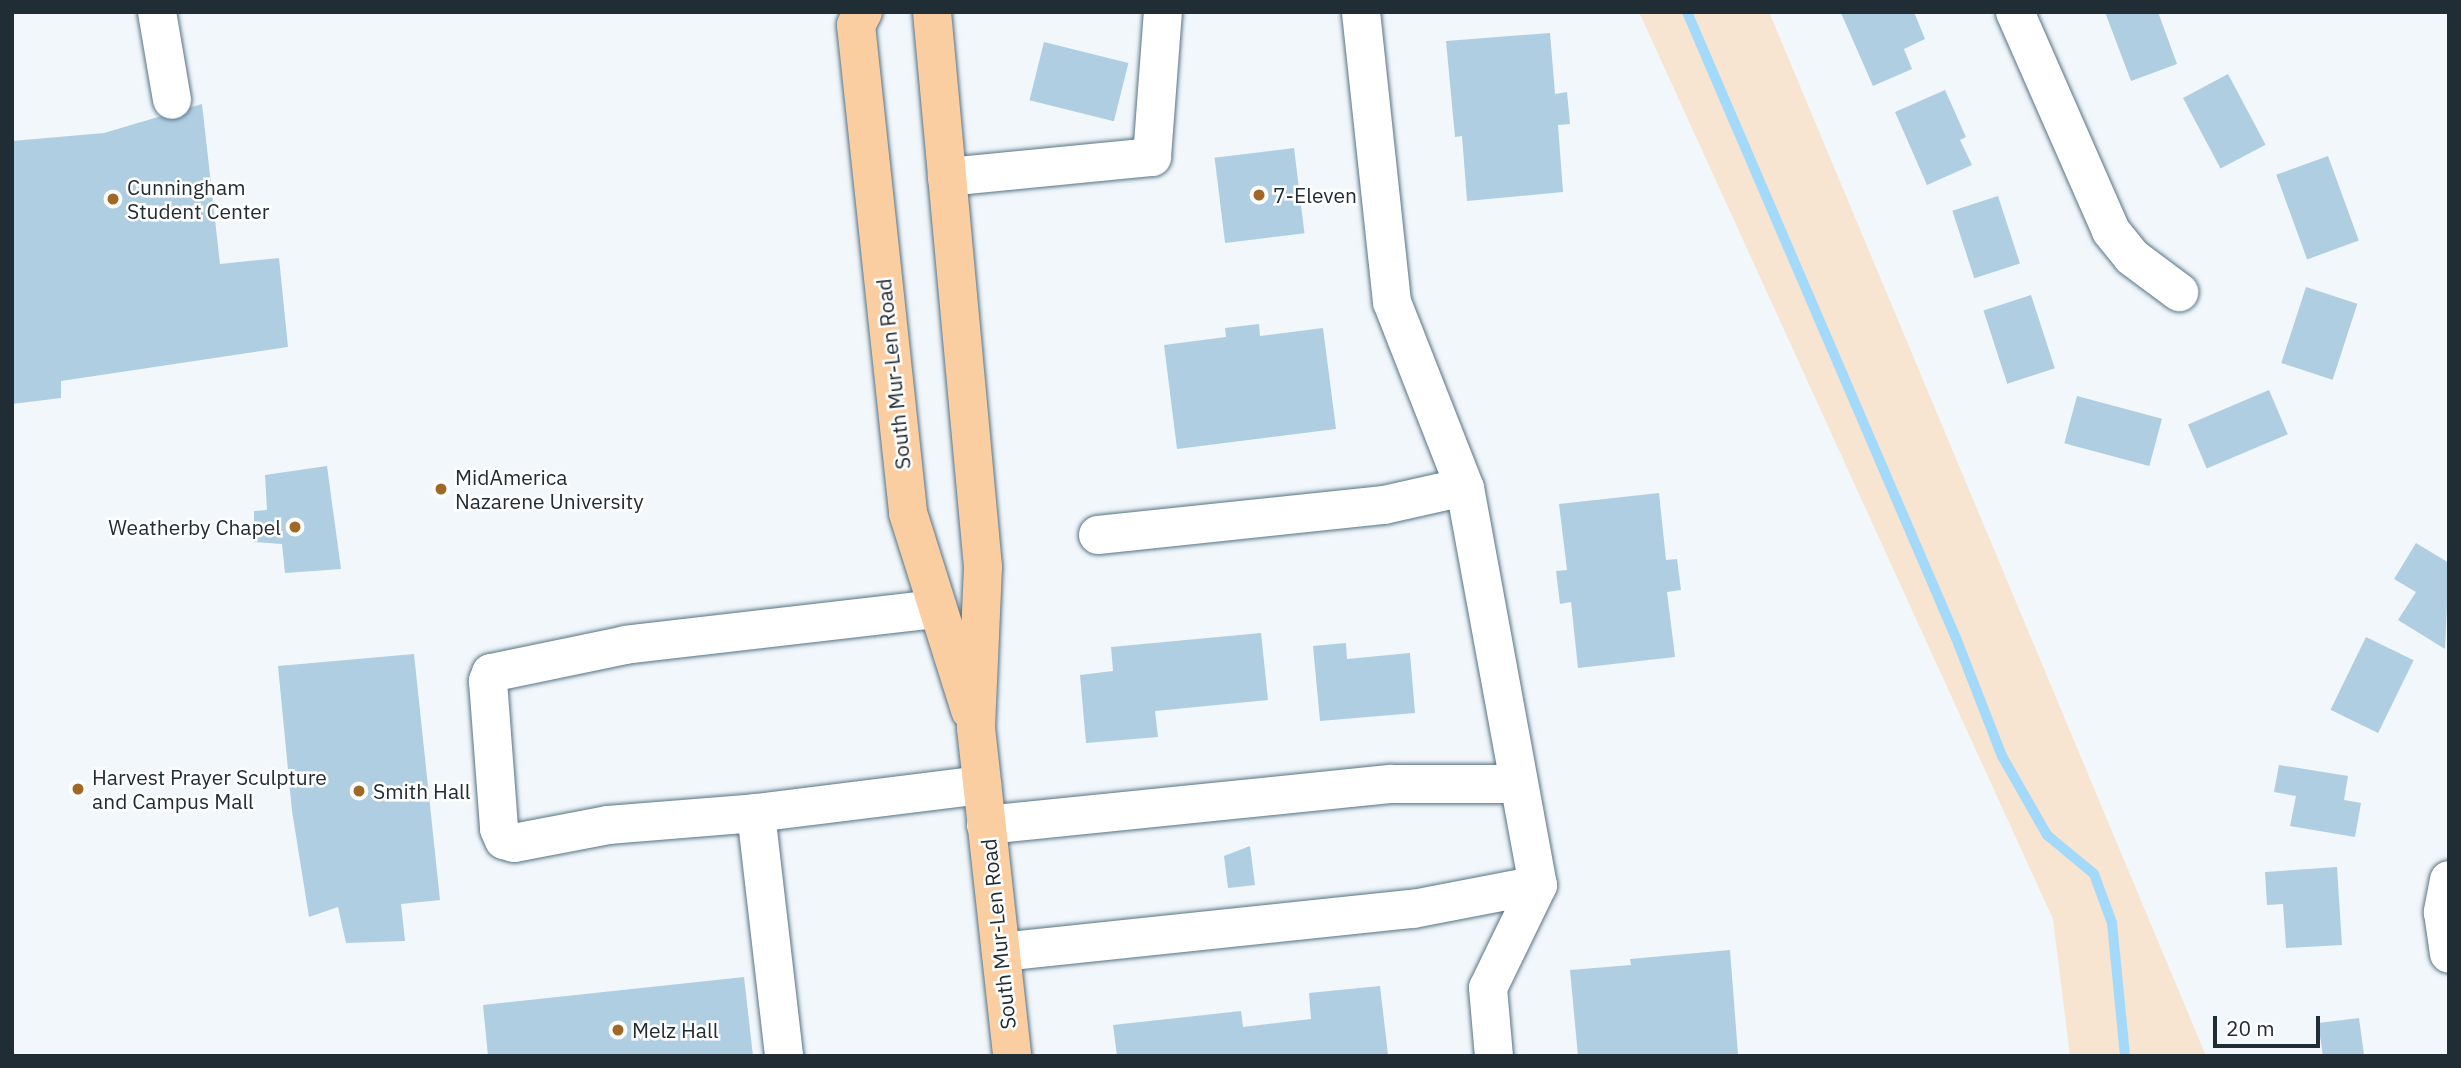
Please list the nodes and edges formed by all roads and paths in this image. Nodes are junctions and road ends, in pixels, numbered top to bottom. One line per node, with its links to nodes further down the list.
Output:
1 (157, 12): 7 (street)
2 (863, 12): 12 (main road, South Mur-Len Road)
3 (932, 12): 8 (main road, South Mur-Len Road)
4 (1163, 12): 8 (street)
5 (1361, 12): 10 (street)
6 (2015, 12): 9 (street)
7 (172, 100)
8 (947, 177): 13 (main road, South Mur-Len Road)
9 (2179, 292)
10 (1464, 487): 11 (street); 14 (street)
11 (1098, 535)
12 (935, 609): 13 (main road, South Mur-Len Road); 16 (street)
13 (976, 728): 15 (main road, South Mur-Len Road)
14 (1519, 784): 17 (street); 19 (street)
15 (982, 785): 16 (street); 17 (main road, South Mur-Len Road)
16 (757, 813): 22 (street)
17 (986, 825): 20 (main road, South Mur-Len Road)
18 (2449, 880): 21 (street)
19 (1538, 885): 20 (street); 24 (street)
20 (1001, 952): 23 (main road, South Mur-Len Road)
21 (2449, 954)
22 (784, 1056)
23 (1012, 1056)
24 (1494, 1056)

